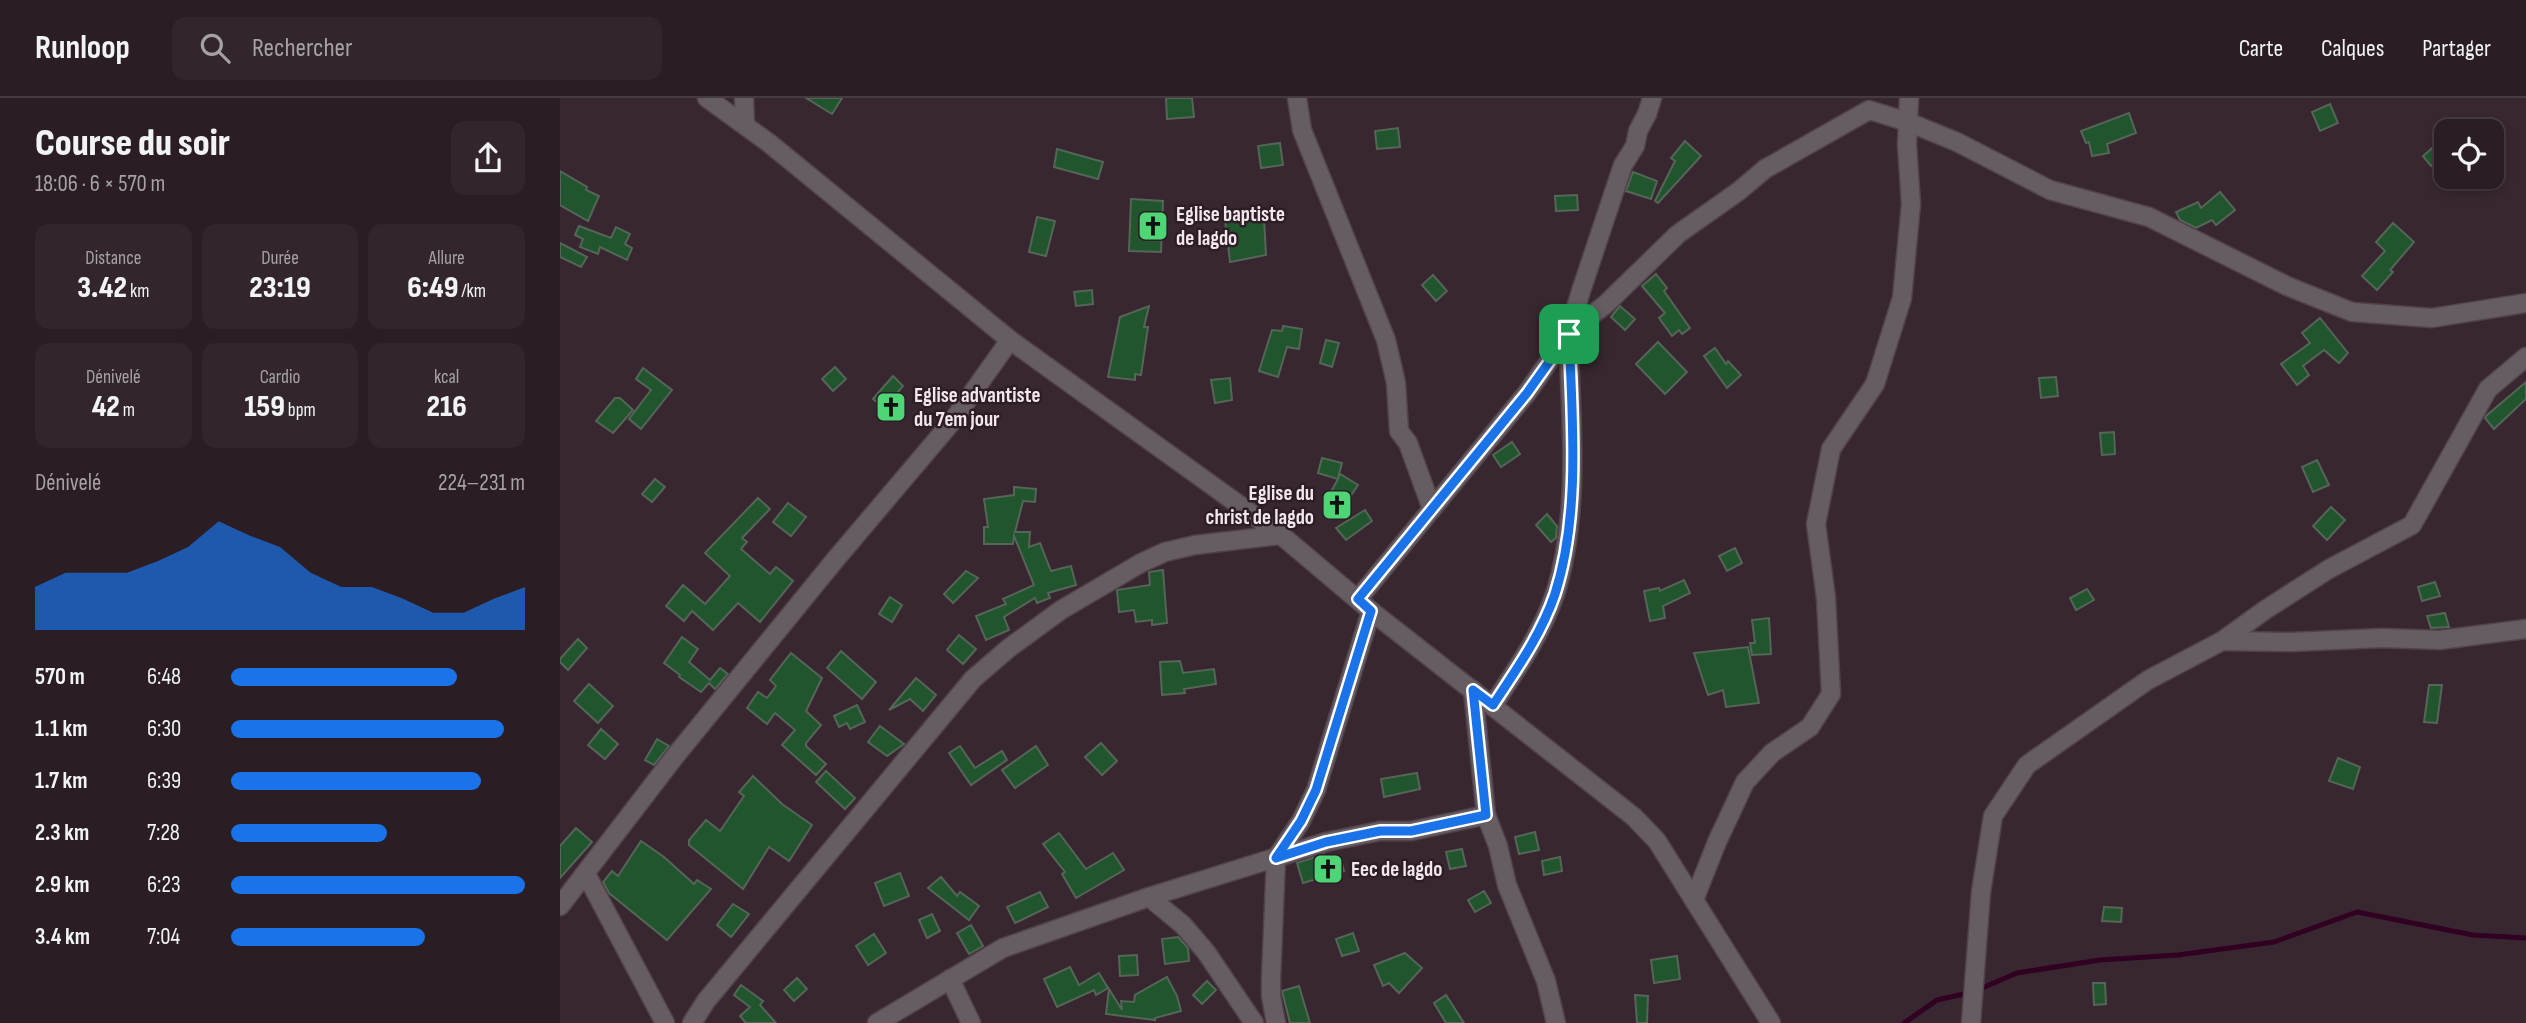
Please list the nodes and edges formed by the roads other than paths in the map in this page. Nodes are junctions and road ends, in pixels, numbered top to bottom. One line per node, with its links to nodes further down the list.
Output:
1 (707, 98): 7 (street)
2 (744, 98): 7 (street)
3 (1297, 98): 12 (street)
4 (1652, 98): 9 (street)
5 (1909, 98): 6 (street)
6 (1908, 122): 8 (street); 9 (street); 23 (street)
7 (745, 125): 10 (street)
8 (2526, 303)
9 (1569, 334): 12 (street); 18 (street)
10 (1010, 340): 13 (street); 21 (street)
11 (2526, 357): 16 (street)
12 (1432, 509): 14 (street)
13 (1281, 535): 14 (street); 27 (street)
14 (1365, 605): 17 (street); 20 (street)
15 (2526, 629): 16 (street)
16 (2222, 641): 34 (street)
17 (1473, 690): 18 (street); 19 (street)
18 (1493, 705): 23 (street)
19 (1486, 815): 20 (street); 32 (street)
20 (1276, 858): 22 (street); 31 (street)
21 (586, 874): 24 (street); 26 (street)
22 (1149, 897): 25 (street); 30 (street)
23 (1695, 900): 33 (street)
24 (560, 906)
25 (950, 979): 28 (street); 29 (street)
26 (665, 1023)
27 (692, 1023)
28 (877, 1023)
29 (971, 1023)
30 (1254, 1023)
31 (1276, 1023)
32 (1556, 1023)
33 (1771, 1023)
34 (1971, 1023)

